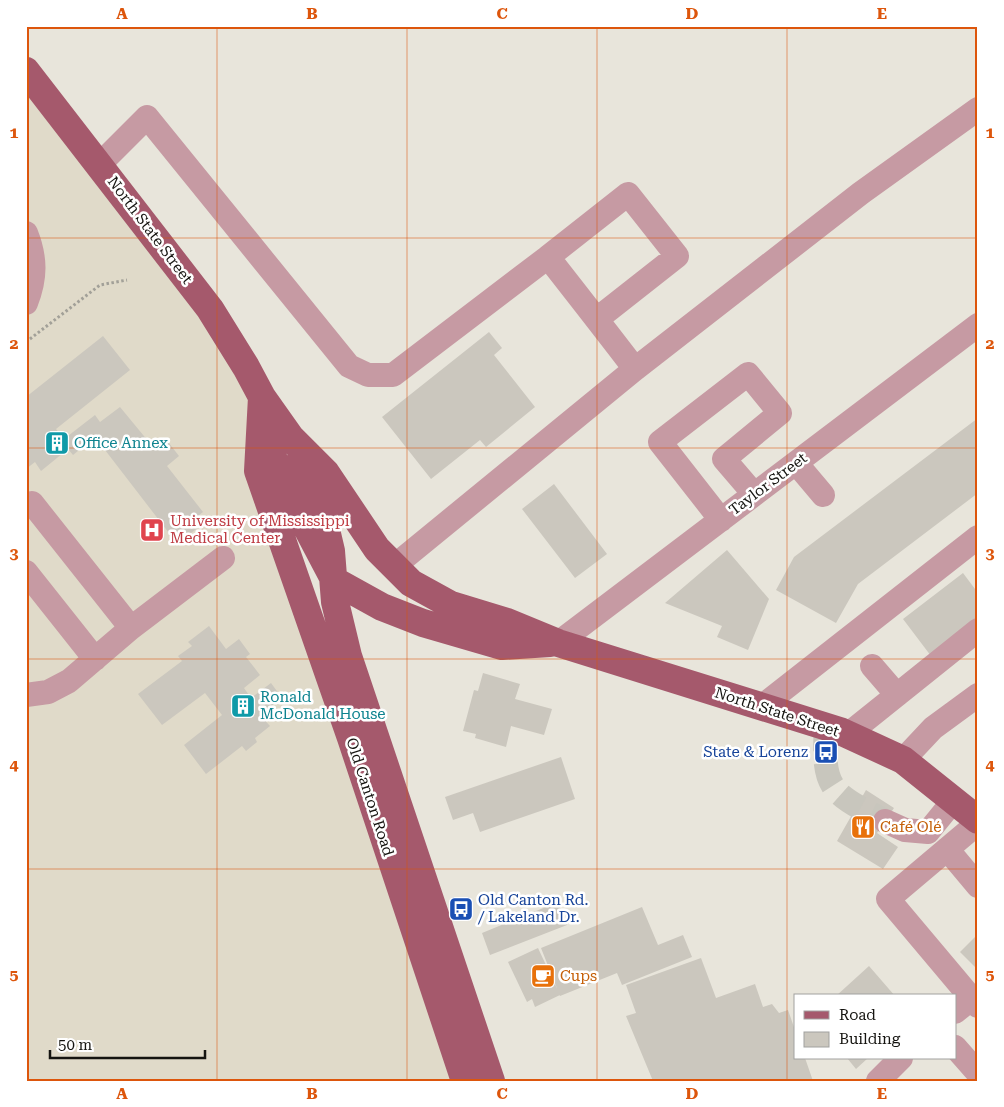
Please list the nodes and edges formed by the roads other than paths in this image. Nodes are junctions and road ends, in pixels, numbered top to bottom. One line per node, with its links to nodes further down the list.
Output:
1 (26, 71): 3 (main road, North State Street)
2 (978, 109): 9 (street)
3 (100, 164): 5 (street); 10 (main road, North State Street)
4 (26, 233): 6 (street)
5 (548, 257): 7 (street); 7 (street)
6 (26, 303)
7 (596, 319): 9 (street)
8 (978, 325): 12 (street, Taylor Street)
9 (636, 369): 19 (street)
10 (262, 397): 11 (main road, North State Street); 21 (main road, North State Street); 42 (main road, Old Canton Road)
11 (291, 438): 19 (main road, North State Street); 21 (main road, Old Canton Road)
12 (796, 462): 13 (street, Taylor Street); 14 (street)
13 (754, 494): 16 (street, Taylor Street); 16 (street)
14 (822, 495)
15 (26, 507): 22 (street)
16 (721, 520): 24 (street, Taylor Street)
17 (978, 537): 30 (street)
18 (223, 558): 22 (street)
19 (393, 567): 24 (main road, North State Street)
20 (26, 572): 25 (street)
21 (335, 581): 24 (main road, North State Street); 43 (main road, Old Canton Road)
22 (131, 628): 25 (street)
23 (978, 630): 28 (street)
24 (558, 643): 30 (main road, North State Street)
25 (94, 659): 27 (street)
26 (872, 666): 28 (street)
27 (26, 695)
28 (897, 695): 31 (street)
29 (975, 702): 32 (street)
30 (761, 706): 31 (main road, North State Street)
31 (848, 735): 32 (main road, North State Street)
32 (903, 760): 33 (main road, North State Street)
33 (954, 800): 34 (street); 35 (main road, North State Street)
34 (885, 821)
35 (978, 821): 36 (street)
36 (947, 849): 37 (street); 38 (street)
37 (978, 886)
38 (968, 1006)
39 (956, 1048): 41 (street)
40 (899, 1060): 44 (street)
41 (973, 1074)
42 (465, 1081)
43 (491, 1081)
44 (878, 1081)

